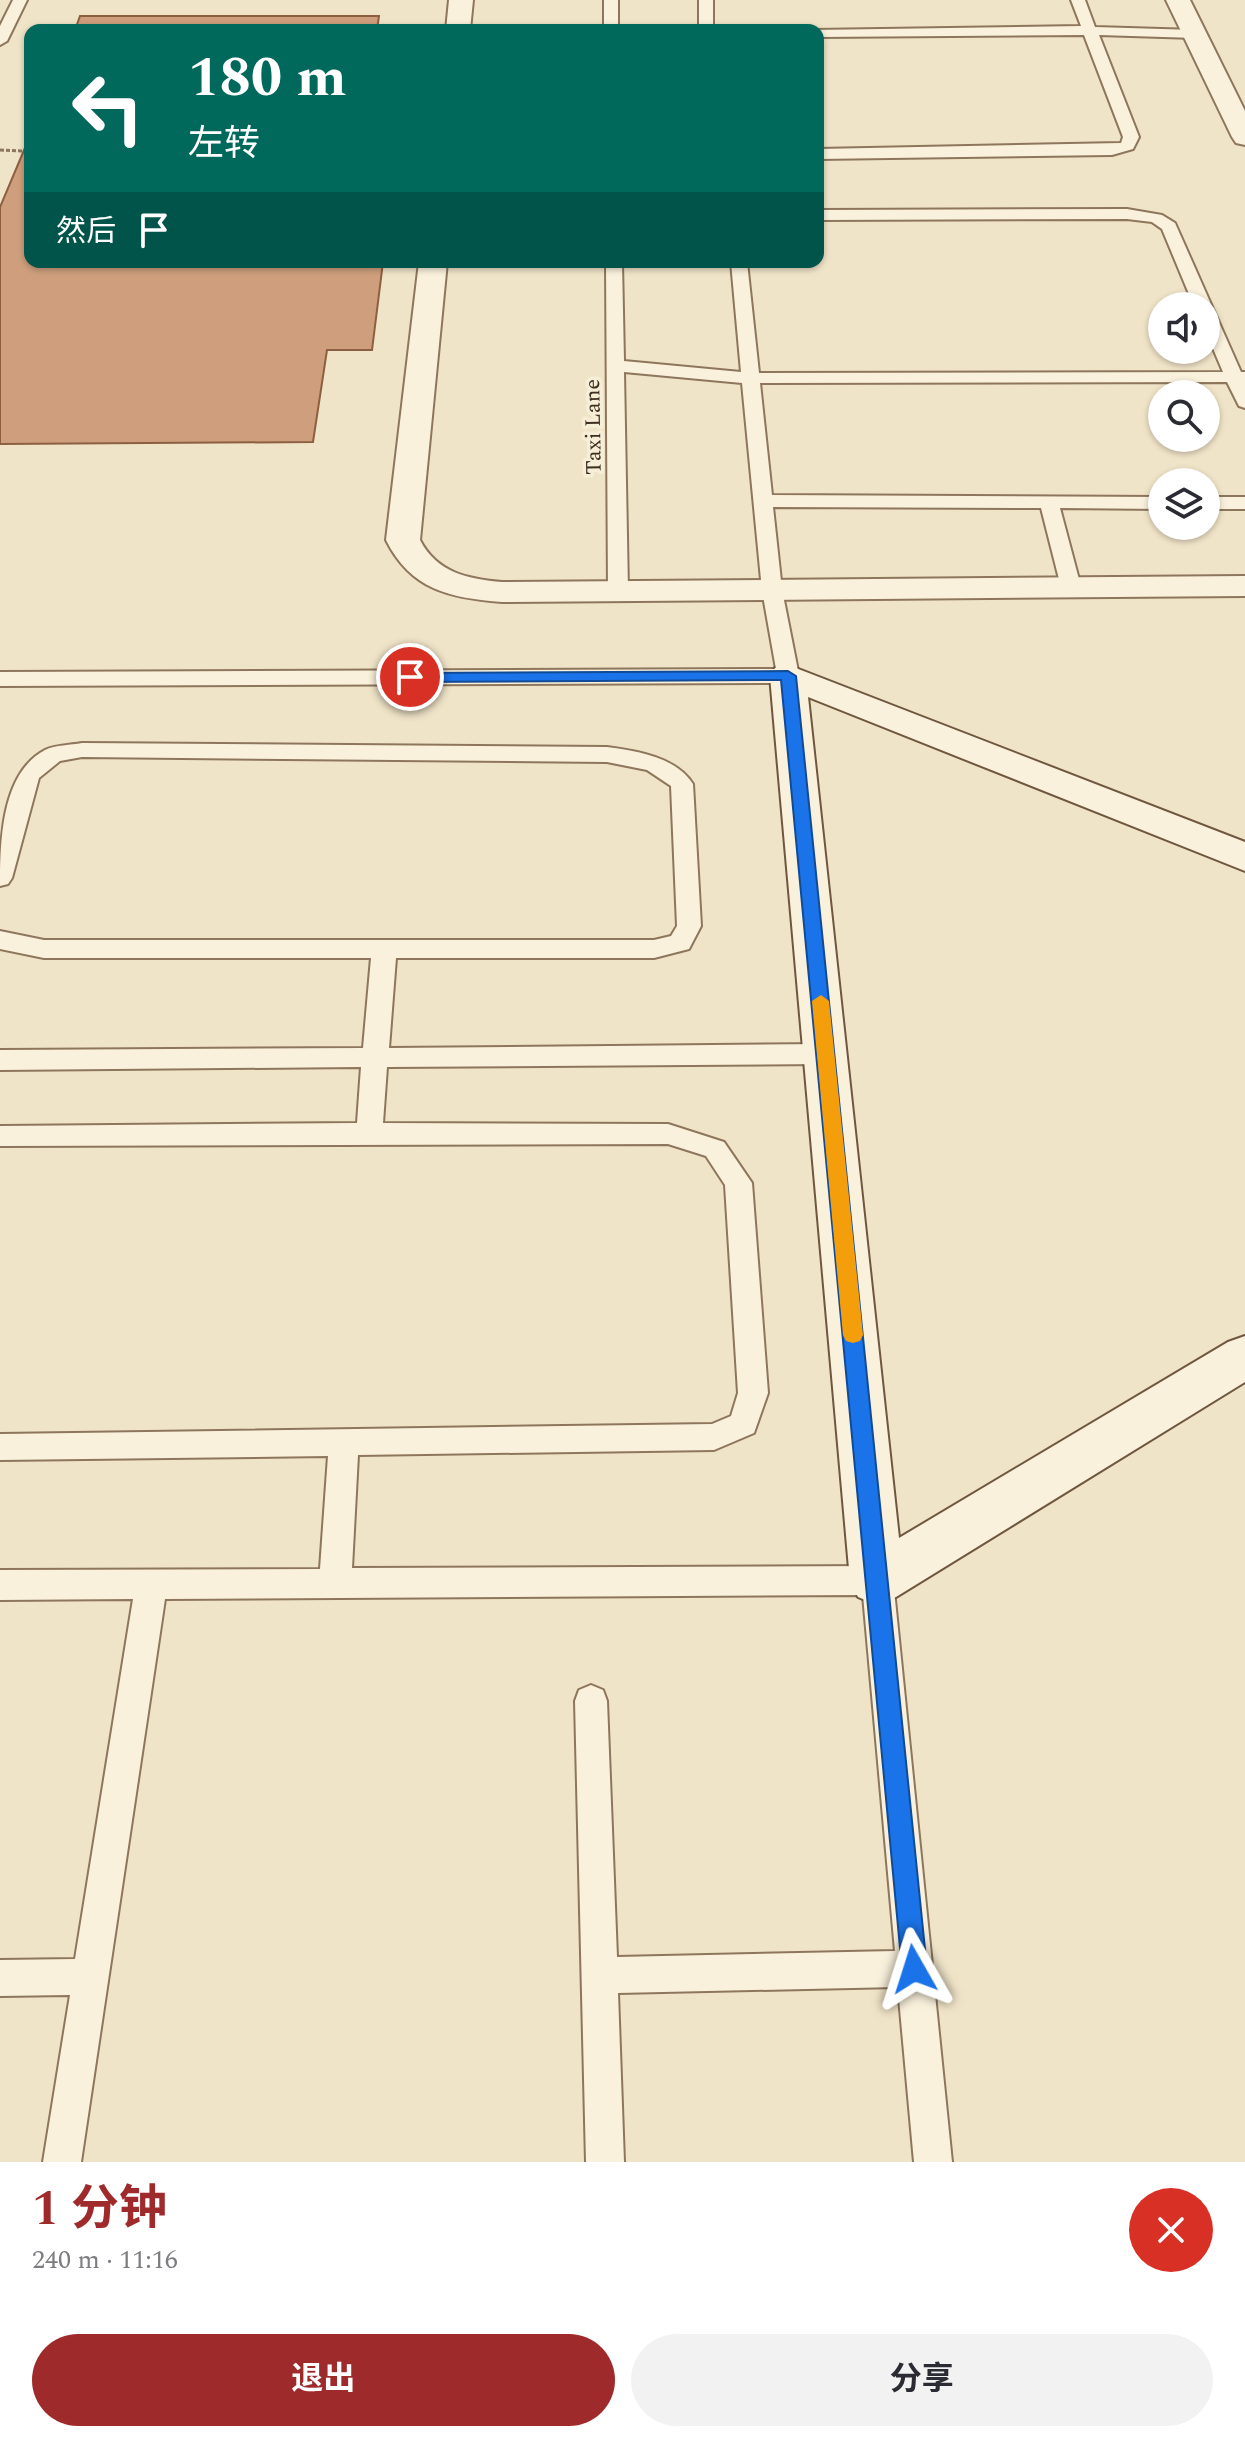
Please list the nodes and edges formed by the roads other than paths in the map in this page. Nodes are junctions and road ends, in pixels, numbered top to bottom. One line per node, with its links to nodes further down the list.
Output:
1 (20, 0): 13 (lane)
2 (461, 0): 7 (street)
3 (611, 0): 8 (lane)
4 (706, 0): 9 (lane)
5 (1078, 0): 10 (lane)
6 (1178, 0): 12 (street)
7 (459, 24)
8 (611, 24)
9 (706, 24)
10 (1090, 31): 11 (lane); 12 (lane); 15 (lane)
11 (824, 33)
12 (1195, 34): 14 (street)
13 (0, 41)
14 (1242, 127)
15 (824, 154)
16 (824, 215): 20 (lane)
17 (432, 268): 34 (street)
18 (614, 268): 22 (lane, Taxi Lane)
19 (740, 268): 24 (lane)
20 (1197, 292)
21 (1220, 339): 23 (lane)
22 (615, 366): 24 (lane); 34 (lane, Taxi Lane)
23 (1240, 377): 24 (lane); 25 (lane)
24 (751, 378): 26 (lane)
25 (1245, 402)
26 (763, 501): 27 (lane); 33 (lane)
27 (1049, 502): 28 (lane); 32 (lane)
28 (1148, 503)
29 (1220, 503): 30 (lane)
30 (1245, 503)
31 (1245, 586): 32 (street)
32 (1071, 587): 33 (street)
33 (772, 590): 34 (street); 35 (lane)
34 (618, 591)
35 (788, 676): 36 (lane); 37 (street); 41 (street)
36 (0, 679)
37 (1245, 857)
38 (0, 878): 40 (lane)
39 (0, 940): 40 (lane)
40 (384, 949): 42 (lane)
41 (826, 1054): 42 (lane); 49 (street)
42 (374, 1057): 43 (lane); 44 (lane)
43 (0, 1060)
44 (369, 1133): 45 (lane); 47 (lane)
45 (0, 1136)
46 (1245, 1357): 49 (street)
47 (344, 1443): 48 (lane); 50 (lane)
48 (0, 1447)
49 (877, 1580): 50 (lane); 54 (lane)
50 (335, 1583): 51 (lane)
51 (151, 1584): 52 (lane); 56 (lane)
52 (0, 1585)
53 (591, 1701): 55 (lane)
54 (914, 1969): 55 (lane); 60 (lane)
55 (599, 1975): 59 (lane)
56 (91, 1977): 57 (lane); 58 (lane)
57 (0, 1978)
58 (62, 2162)
59 (605, 2162)
60 (933, 2162)

